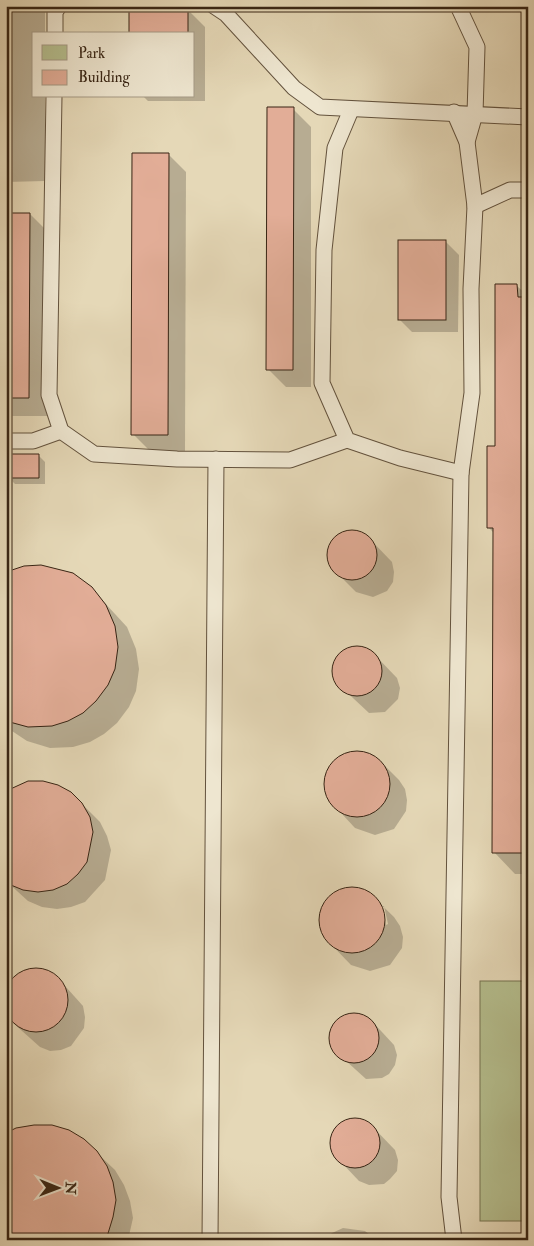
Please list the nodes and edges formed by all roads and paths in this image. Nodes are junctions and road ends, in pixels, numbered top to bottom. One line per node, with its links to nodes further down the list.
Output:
1 (59, 6): 4 (lane)
2 (214, 6): 6 (lane)
3 (458, 6): 8 (lane)
4 (55, 32)
5 (54, 98): 13 (lane)
6 (352, 110): 7 (lane); 14 (lane)
7 (454, 112): 8 (lane); 10 (lane)
8 (476, 114): 9 (lane); 10 (lane)
9 (528, 117)
10 (467, 142): 12 (lane)
11 (528, 190): 12 (lane)
12 (475, 206): 17 (lane)
13 (61, 431): 15 (lane); 16 (lane)
14 (347, 440): 16 (lane); 17 (lane)
15 (6, 441)
16 (216, 459): 18 (lane)
17 (461, 473): 19 (lane)
18 (210, 1240)
19 (454, 1240)

